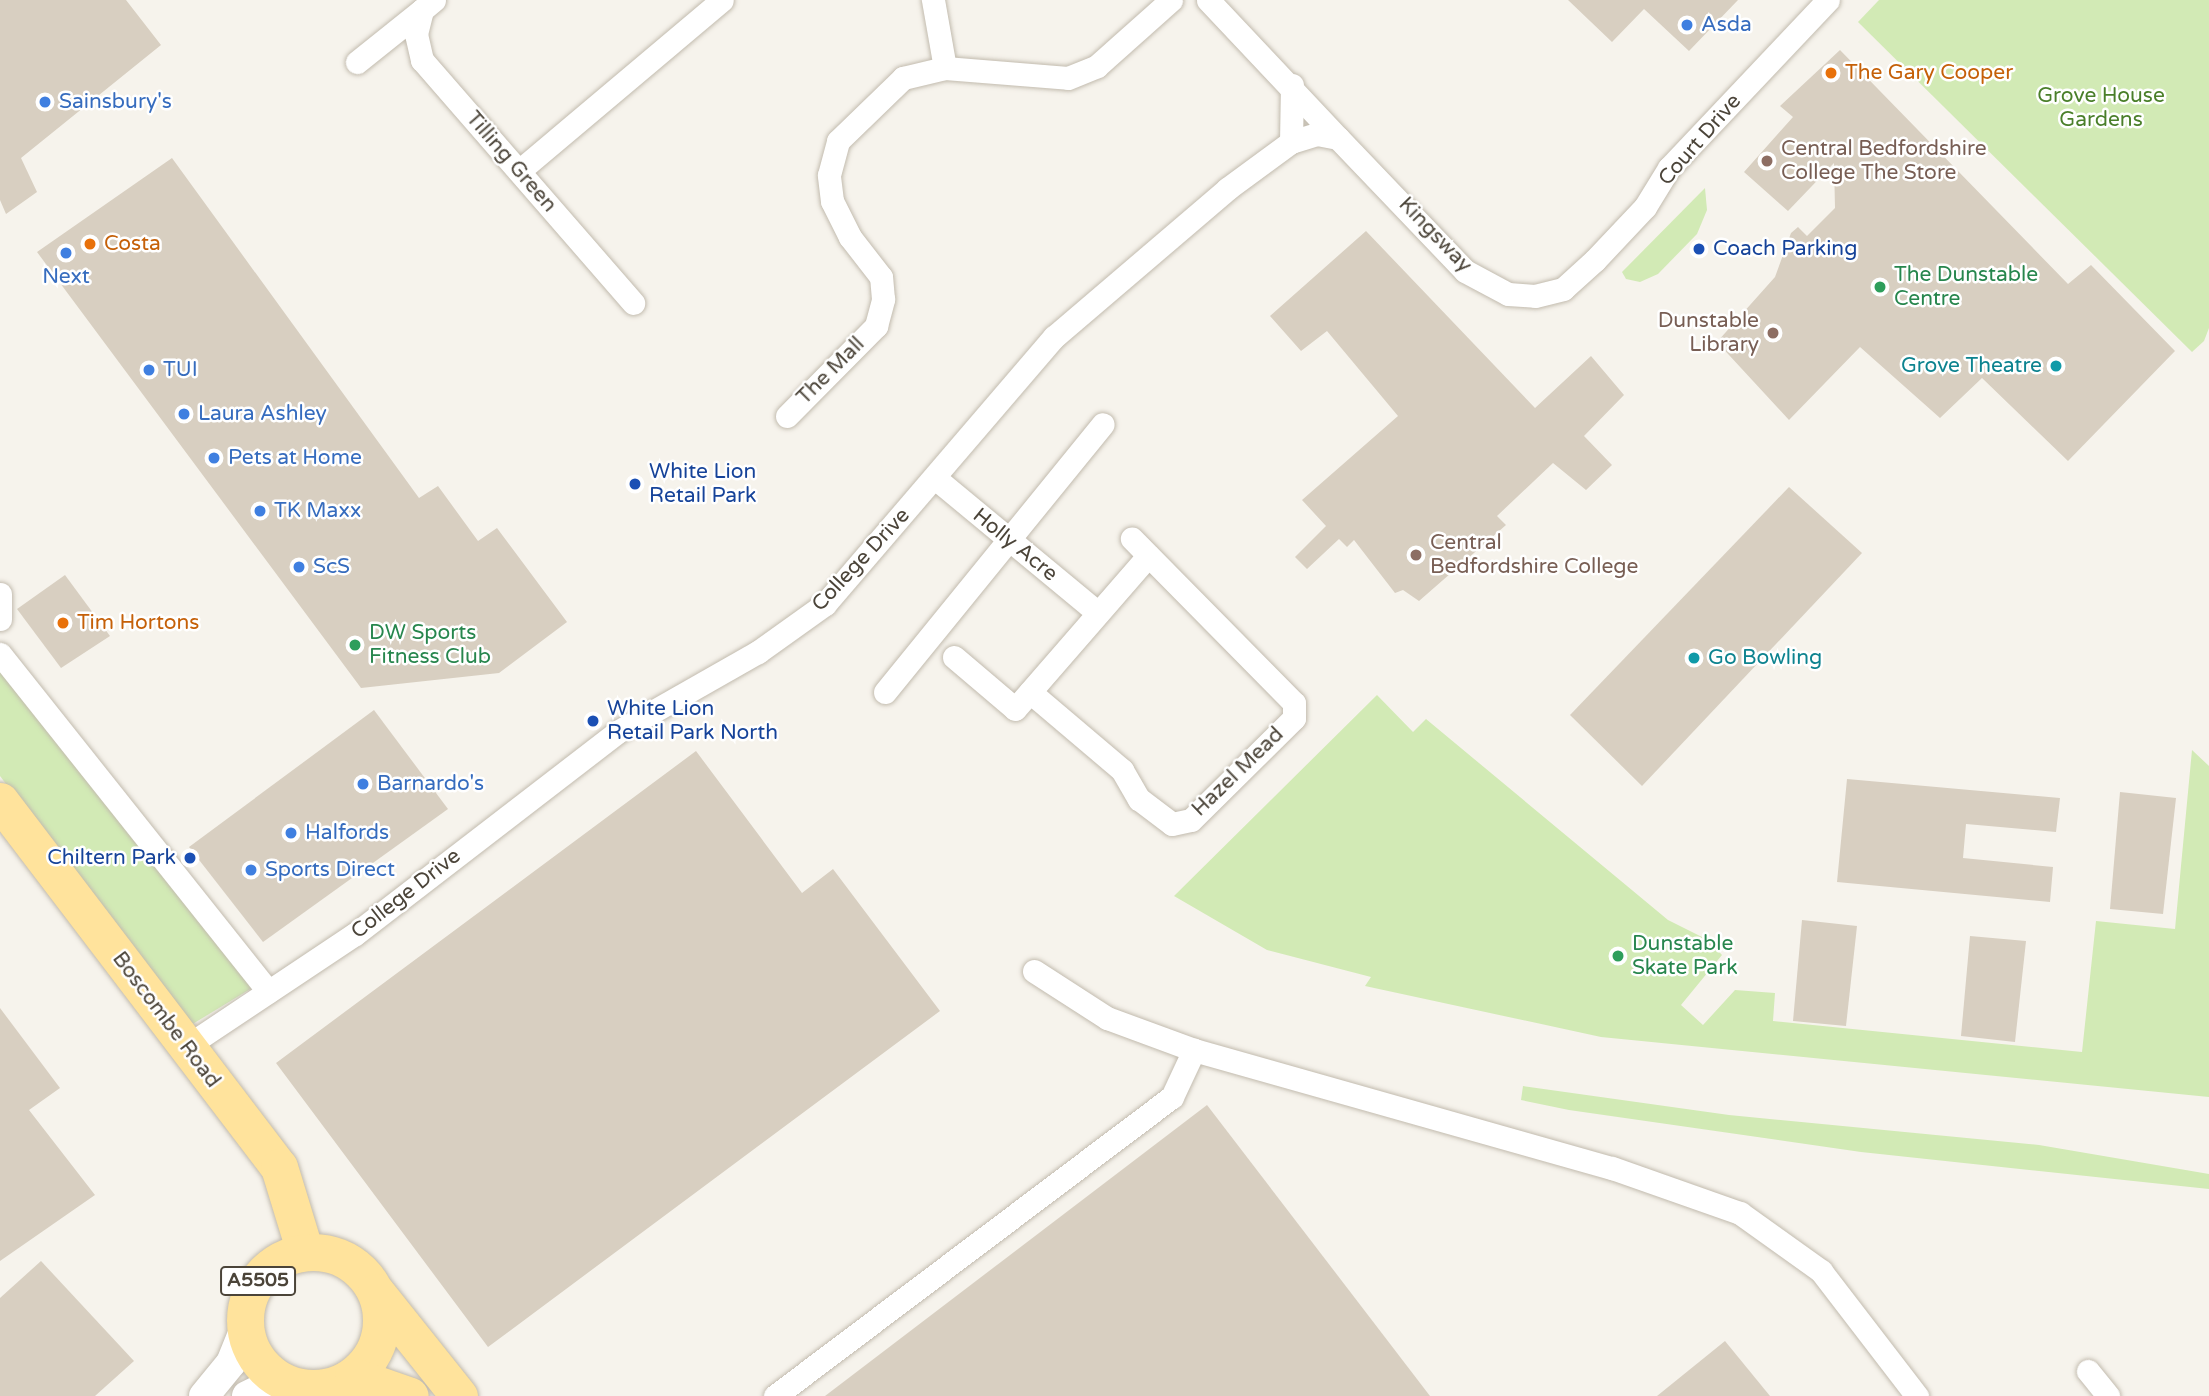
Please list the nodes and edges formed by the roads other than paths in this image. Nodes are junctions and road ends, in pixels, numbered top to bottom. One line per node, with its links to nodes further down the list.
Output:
1 (722, 0): 12 (street)
2 (933, 0): 8 (street)
3 (1171, 0): 8 (street, The Mall)
4 (1208, 0): 9 (street)
5 (1828, 0): 13 (street, Court Drive)
6 (428, 5): 7 (street, Tilling Green); 12 (street, Tilling Green)
7 (357, 62)
8 (945, 68): 15 (street, The Mall)
9 (1293, 85): 10 (street); 11 (street)
10 (1338, 138): 11 (street, College Drive); 13 (street, Kingsway)
11 (1291, 142): 17 (street, College Drive)
12 (519, 171): 14 (street, Tilling Green)
13 (1535, 296)
14 (633, 303)
15 (787, 416)
16 (1103, 424): 19 (street)
17 (935, 478): 19 (street, Holly Acre); 30 (street, College Drive)
18 (1132, 539): 20 (street, Hazel Mead)
19 (1009, 541): 22 (street, Holly Acre); 26 (street)
20 (1148, 556): 22 (street); 27 (street, Hazel Mead)
21 (0, 594): 23 (street)
22 (1096, 611): 27 (street)
23 (0, 619)
24 (0, 654): 30 (street)
25 (954, 657): 27 (street)
26 (885, 692)
27 (1030, 692)
28 (0, 801): 31 (main road, Boscombe Road / A5505)
29 (1034, 971): 32 (street)
30 (268, 991): 31 (street, College Drive)
31 (187, 1046): 33 (main road, Boscombe Road / A5505)
32 (1194, 1050): 43 (street); 44 (street)
33 (305, 1252): 34 (main road, A5505); 35 (main road, A5505)
34 (376, 1292): 37 (main road); 42 (main road, A5505)
35 (245, 1328): 38 (main road); 39 (street)
36 (2088, 1371): 45 (street)
37 (353, 1376): 38 (main road); 41 (main road)
38 (280, 1380): 40 (street)
39 (204, 1396)
40 (247, 1396)
41 (410, 1396)
42 (459, 1396)
43 (775, 1396)
44 (1917, 1396)
45 (2108, 1396)

